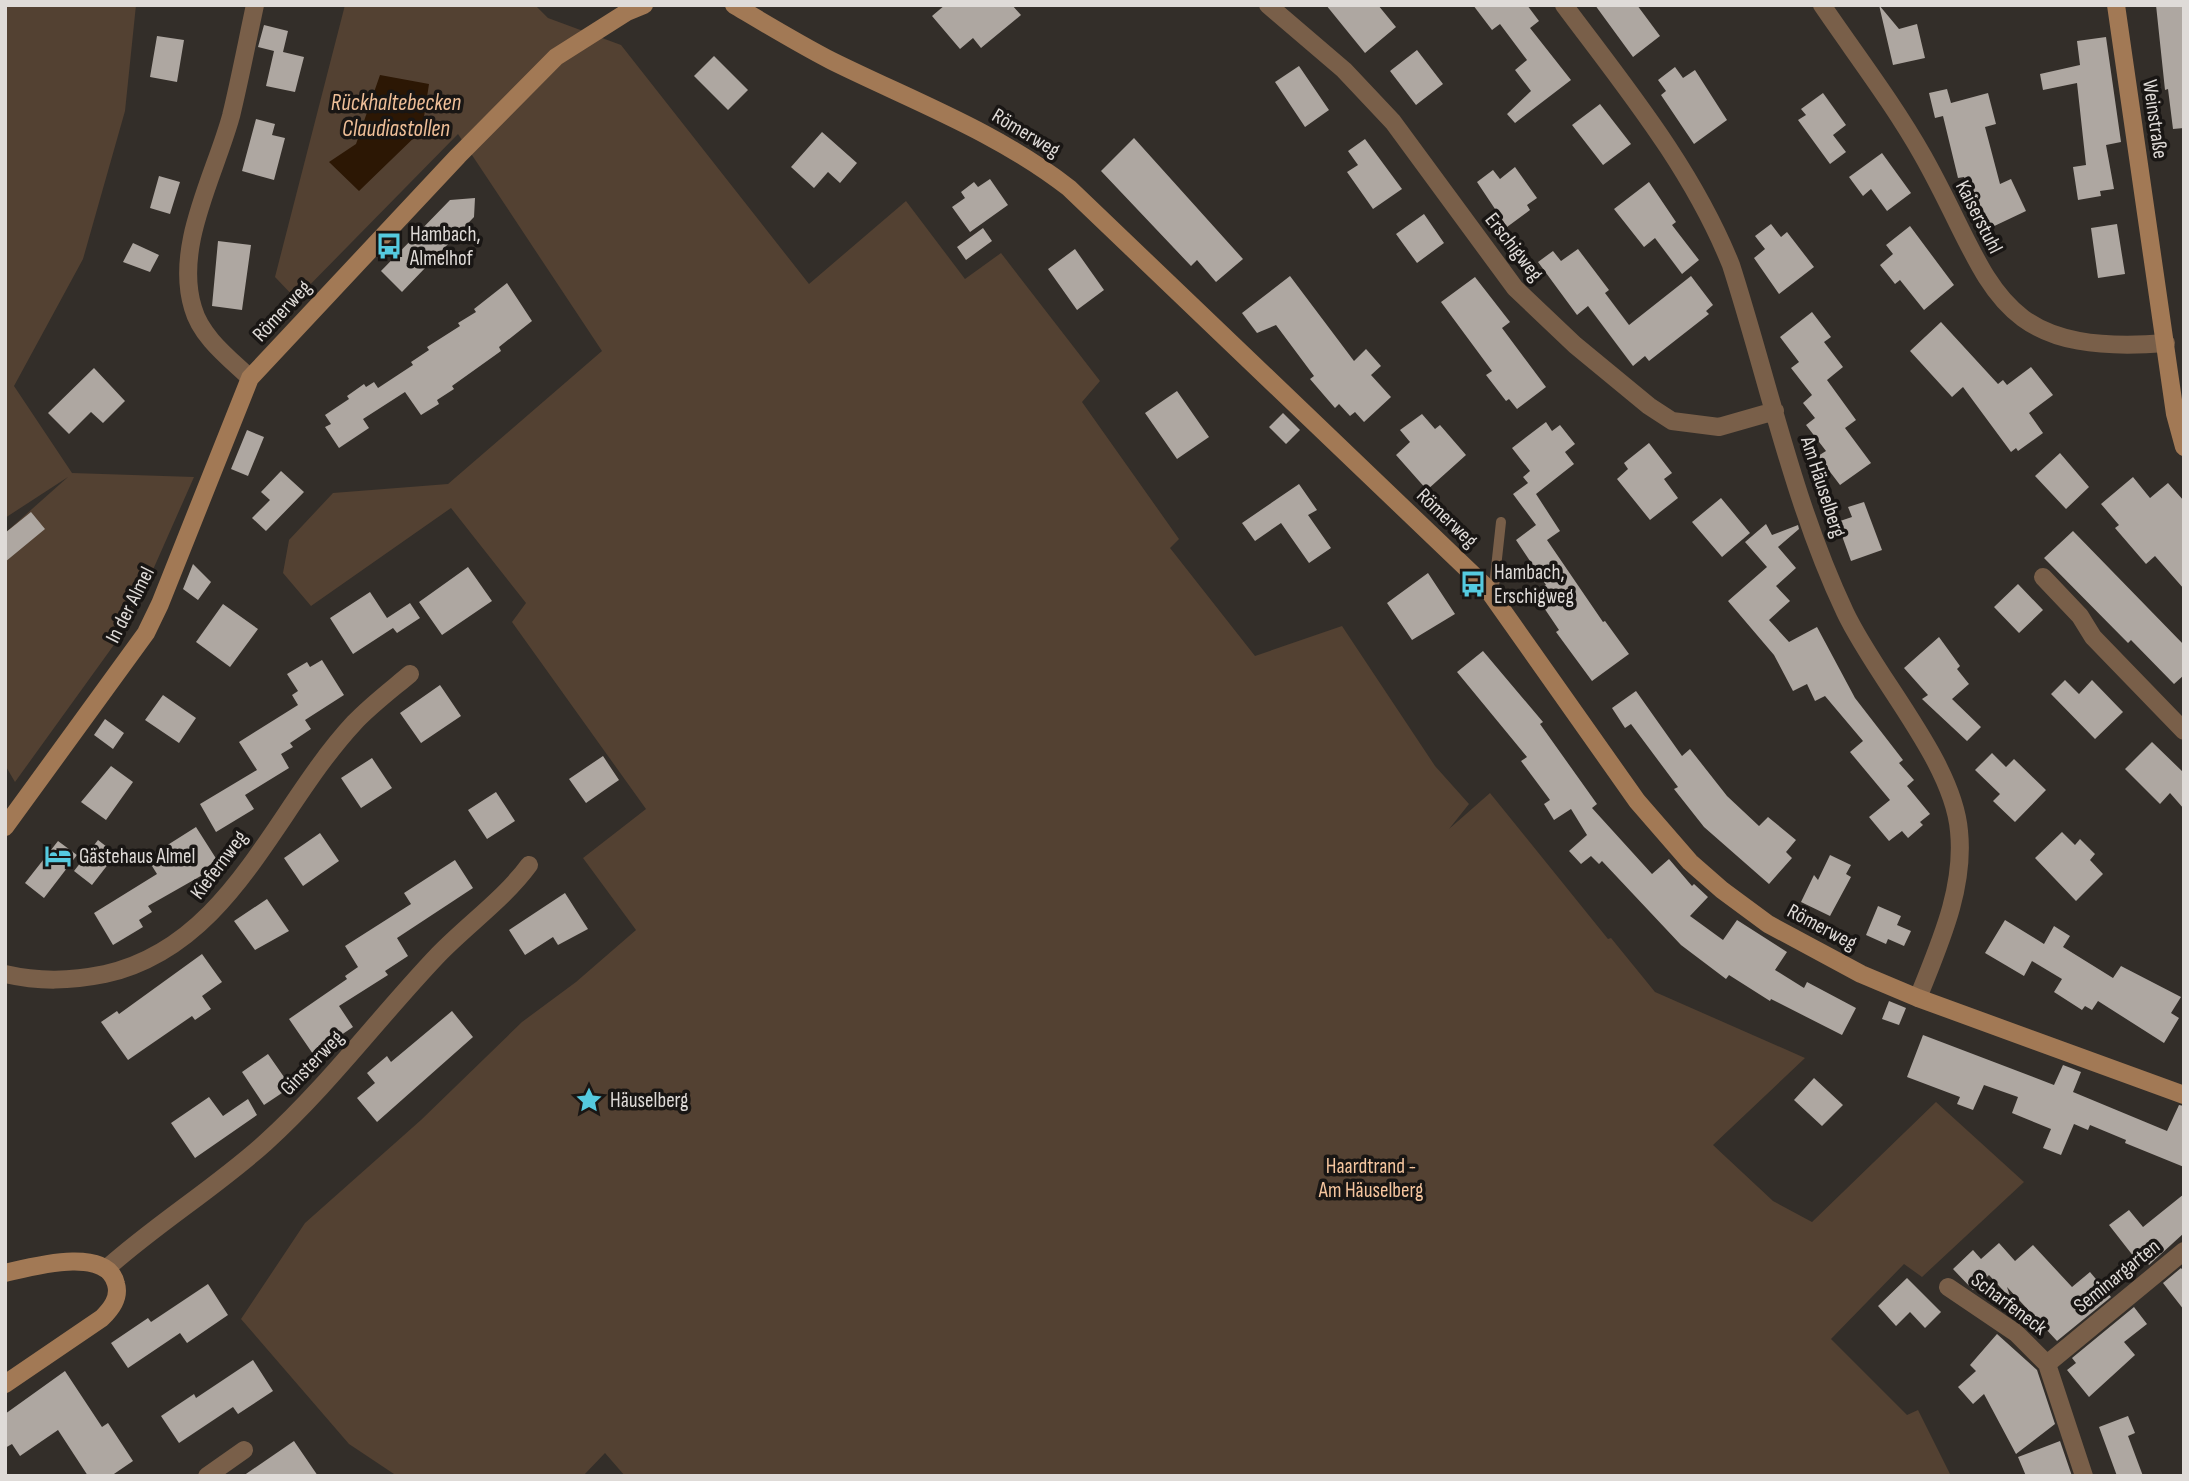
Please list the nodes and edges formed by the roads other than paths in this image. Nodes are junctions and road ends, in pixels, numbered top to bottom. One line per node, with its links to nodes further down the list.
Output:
1 (255, 5): 9 (street)
2 (644, 5): 9 (street, Römerweg)
3 (734, 5): 14 (street, Römerweg)
4 (1268, 5): 10 (street, Erschigweg)
5 (1563, 5): 10 (street, Am Häuselberg)
6 (1822, 5): 8 (street, Kaiserstuhl)
7 (2116, 5): 8 (street, Weinstraße)
8 (2166, 343): 11 (street, Weinstraße)
9 (250, 378): 17 (street, In der Almel)
10 (1775, 411): 20 (street, Am Häuselberg)
11 (2184, 447)
12 (1501, 522): 14 (lane)
13 (2043, 577): 16 (street)
14 (1493, 596): 20 (street, Römerweg)
15 (410, 674): 19 (street, Kiefernweg)
16 (2184, 731)
17 (5, 827)
18 (529, 865): 23 (street, Ginsterweg)
19 (5, 974)
20 (1918, 998): 21 (street, Römerweg)
21 (2184, 1096)
22 (2184, 1251): 26 (street, Seminargarten)
23 (106, 1269): 24 (street); 27 (street)
24 (5, 1273)
25 (1948, 1287): 26 (street, Scharfeneck)
26 (2047, 1364): 30 (street, Scharfeneck)
27 (5, 1384)
28 (244, 1450): 29 (street)
29 (207, 1476)
30 (2084, 1476)

